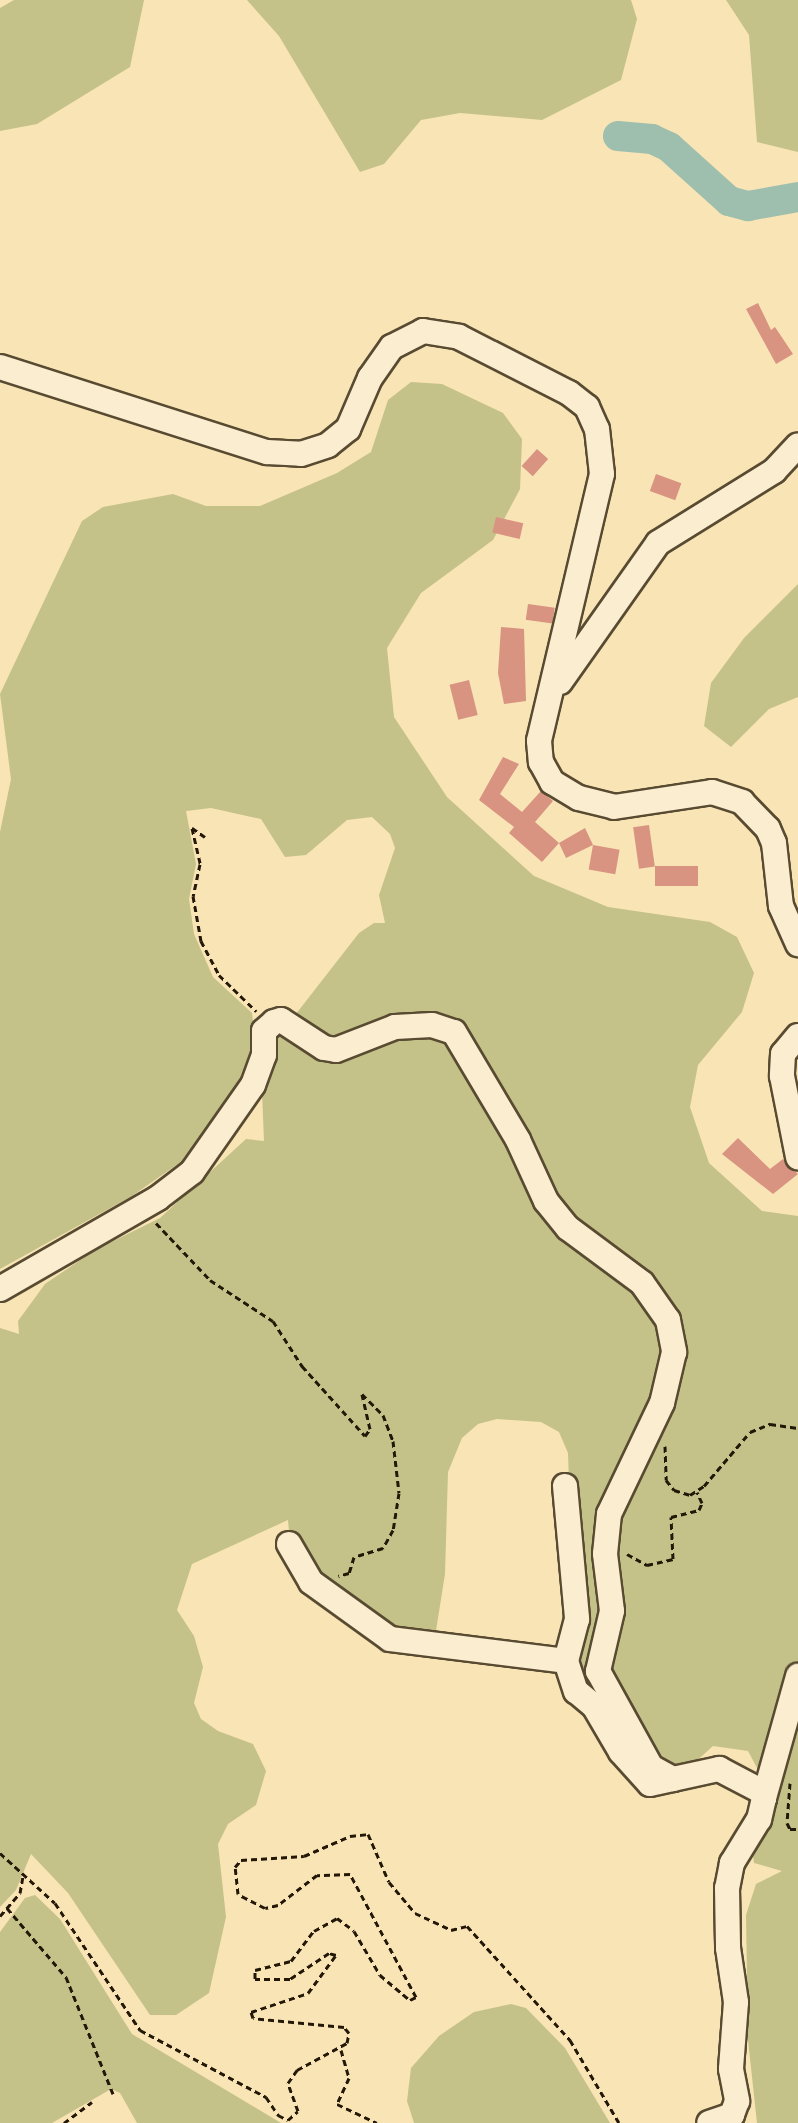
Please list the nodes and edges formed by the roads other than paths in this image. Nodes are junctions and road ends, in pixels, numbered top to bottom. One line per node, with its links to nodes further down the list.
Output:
1 (0, 367): 3 (street)
2 (798, 445): 3 (street)
3 (552, 689): 4 (street)
4 (798, 944)
5 (798, 1036): 6 (street)
6 (798, 1157)
7 (0, 1289): 12 (street)
8 (565, 1486): 10 (street)
9 (295, 1554): 10 (street)
10 (566, 1661): 12 (street)
11 (798, 1676): 13 (street)
12 (673, 1779): 13 (street)
13 (764, 1798): 14 (street)
14 (709, 2123)

